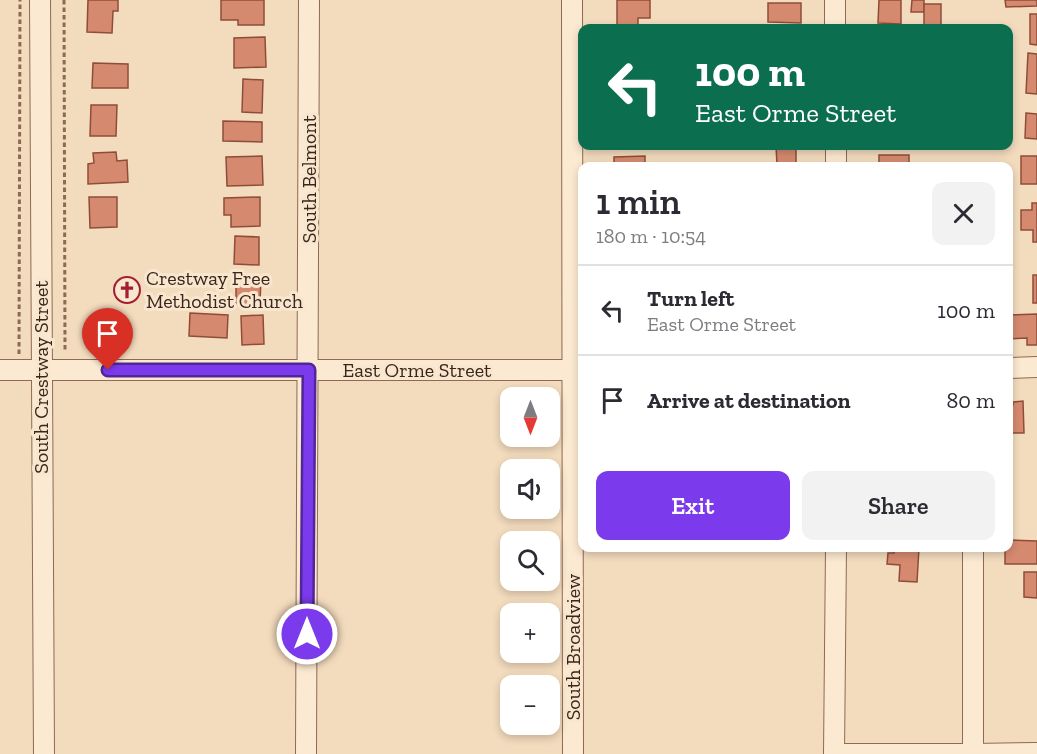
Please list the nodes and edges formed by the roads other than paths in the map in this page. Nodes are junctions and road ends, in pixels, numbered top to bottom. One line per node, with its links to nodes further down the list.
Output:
1 (40, 0): 9 (street, South Crestway Street)
2 (309, 0): 10 (street, South Belmont)
3 (572, 0): 11 (street, South Broadview)
4 (835, 0): 5 (street)
5 (835, 24)
6 (1037, 367): 7 (street)
7 (1013, 368)
8 (0, 370): 9 (street, East Orme Street)
9 (40, 370): 10 (street, East Orme Street); 15 (street, South Crestway Street)
10 (309, 370): 11 (street, East Orme Street); 16 (street, South Belmont)
11 (578, 370): 17 (street, South Broadview)
12 (836, 552): 18 (street)
13 (973, 552): 19 (street)
14 (1037, 753): 19 (street)
15 (44, 754)
16 (306, 754)
17 (573, 754)
18 (834, 754): 19 (street)
19 (972, 754)

